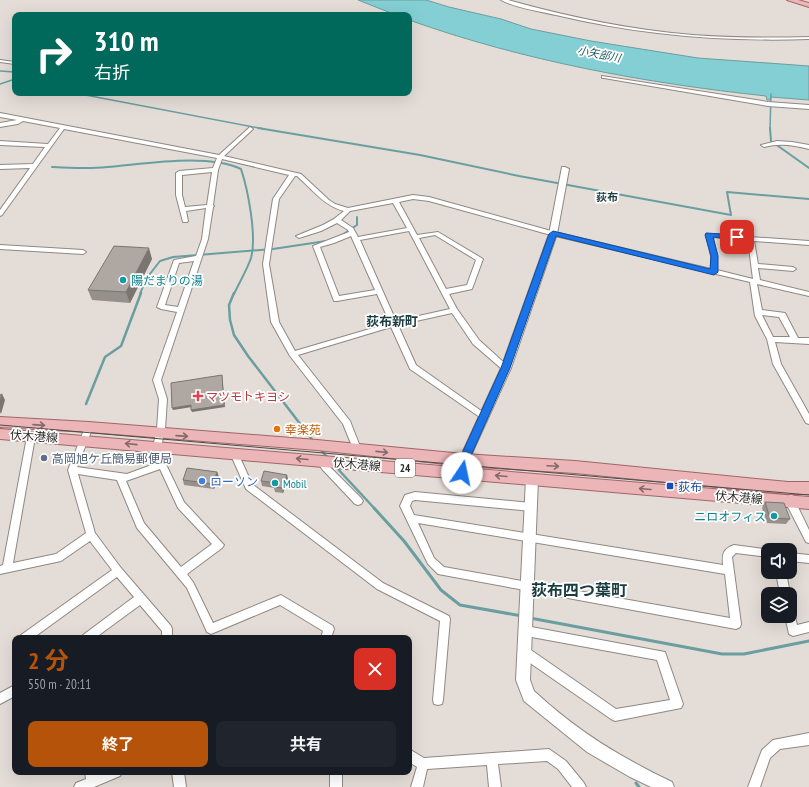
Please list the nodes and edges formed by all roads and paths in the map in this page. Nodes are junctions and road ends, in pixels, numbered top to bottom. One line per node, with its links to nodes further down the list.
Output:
1 (504, 0): 4 (street)
2 (790, 0): 3 (main road)
3 (809, 5)
4 (809, 38)
5 (0, 61): 6 (street)
6 (12, 63)
7 (604, 77): 8 (street)
8 (809, 107)
9 (0, 115): 10 (street)
10 (23, 119): 11 (street); 12 (street)
11 (0, 125)
12 (63, 127): 18 (street); 20 (street)
13 (250, 129): 20 (street)
14 (0, 143): 18 (street)
15 (794, 143): 16 (street); 17 (street); 19 (street)
16 (809, 144)
17 (764, 145)
18 (49, 146): 21 (street)
19 (809, 147)
20 (220, 157): 24 (street); 25 (street)
21 (34, 166): 22 (street); 30 (street)
22 (0, 167)
23 (565, 169): 34 (street)
24 (215, 170): 27 (street); 28 (street)
25 (293, 174): 29 (street); 57 (street)
26 (395, 200): 29 (street); 33 (street); 34 (street)
27 (210, 206): 28 (street); 42 (street)
28 (183, 209): 32 (street)
29 (348, 210): 31 (street)
30 (0, 214)
31 (337, 220): 35 (street); 36 (street)
32 (185, 222)
33 (411, 229): 36 (street); 37 (street)
34 (553, 234): 45 (street); 58 (street)
35 (299, 236)
36 (354, 236): 47 (street); 47 (street)
37 (415, 237): 48 (street); 48 (street)
38 (751, 239): 39 (street); 43 (street); 45 (street)
39 (809, 243)
40 (0, 247): 41 (street)
41 (83, 252)
42 (198, 258): 50 (street); 50 (street)
43 (755, 266): 44 (street); 46 (street)
44 (793, 269)
45 (714, 272): 46 (street)
46 (755, 281): 49 (street); 52 (street)
47 (379, 291): 53 (street)
48 (445, 292): 51 (street)
49 (809, 294)
50 (180, 310): 65 (street)
51 (454, 310): 53 (street); 58 (street)
52 (758, 312): 54 (street); 55 (street)
53 (393, 324): 57 (street); 59 (street)
54 (771, 339): 55 (street); 60 (street)
55 (795, 340): 56 (street)
56 (809, 341)
57 (293, 354): 66 (street)
58 (506, 368): 59 (street)
59 (484, 417): 70 (street)
60 (809, 420)
61 (0, 422): 63 (main road, 伏木港線 / 24, one-way to 63)
62 (0, 434): 64 (main road, 伏木港線 / 24)
63 (86, 434): 64 (main road, 伏木港線 / 24); 65 (main road, 伏木港線 / 24); 71 (street)
64 (31, 436): 86 (street)
65 (158, 441): 66 (main road, 伏木港線 / 24, one-way to 66); 67 (main road, 伏木港線 / 24); 69 (street)
66 (357, 449): 70 (main road, 伏木港線 / 24, one-way to 70)
67 (234, 453): 68 (main road, 伏木港線 / 24, one-way to 67); 102 (street)
68 (321, 461): 70 (main road, 伏木港線 / 24); 76 (street)
69 (162, 465): 72 (street); 89 (street)
70 (463, 466): 73 (main road, 伏木港線 / 24, one-way to 70); 75 (main road, 伏木港線 / 24, one-way to 75)
71 (72, 470): 72 (street); 80 (street)
72 (120, 477): 89 (street)
73 (532, 478): 75 (main road, 伏木港線 / 24, one-way to 73); 78 (street)
74 (809, 488): 75 (main road, 伏木港線 / 24)
75 (790, 495): 77 (main road, 伏木港線 / 24); 82 (street)
76 (358, 501)
77 (809, 503)
78 (531, 507): 79 (street); 81 (street)
79 (411, 518): 81 (street); 90 (street)
80 (91, 535): 86 (street); 87 (street)
81 (530, 537): 88 (street); 90 (street)
82 (809, 539)
83 (761, 553): 88 (street)
84 (797, 558): 85 (street)
85 (809, 559)
86 (3, 569)
87 (118, 570): 91 (street); 95 (street)
88 (729, 570): 90 (street)
89 (180, 574): 98 (street)
90 (528, 586): 94 (street)
91 (141, 598): 96 (street); 97 (street)
92 (791, 623): 93 (street)
93 (809, 627)
94 (526, 631): 99 (street); 99 (street)
95 (29, 635)
96 (92, 635)
97 (167, 635)
98 (327, 635)
99 (524, 652): 116 (street)
100 (12, 692): 101 (street)
101 (0, 699)
102 (438, 700)
103 (809, 739): 117 (street)
104 (412, 757): 106 (street)
105 (492, 759): 106 (street); 114 (street); 115 (street)
106 (423, 764): 113 (street)
107 (178, 775): 111 (street)
108 (336, 775): 112 (street)
109 (92, 777): 110 (street)
110 (80, 787)
111 (180, 787)
112 (336, 787)
113 (417, 787)
114 (495, 787)
115 (580, 787)
116 (667, 787)
117 (754, 787)

